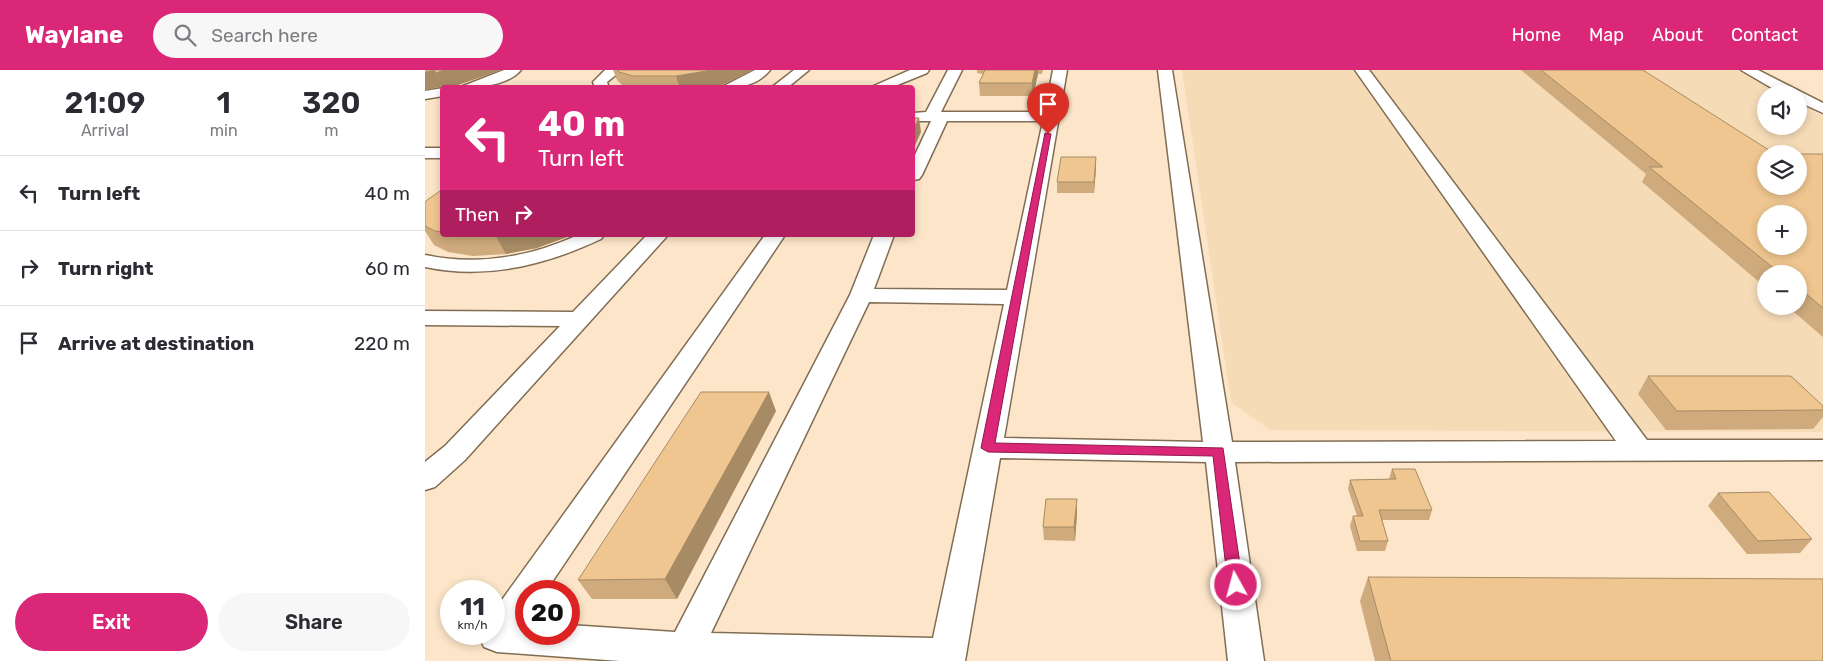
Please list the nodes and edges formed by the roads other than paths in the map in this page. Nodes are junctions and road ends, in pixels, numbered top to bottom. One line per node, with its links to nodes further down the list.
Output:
1 (514, 70): 11 (lane)
2 (615, 70): 12 (lane)
3 (763, 70): 13 (lane)
4 (802, 70): 14 (lane)
5 (922, 70): 15 (lane)
6 (955, 70): 23 (lane)
7 (1060, 70): 21 (lane)
8 (1165, 70): 39 (lane)
9 (1362, 70): 38 (lane)
10 (1748, 70): 16 (lane)
11 (475, 85)
12 (602, 85)
13 (735, 85)
14 (782, 85)
15 (884, 85)
16 (1776, 85)
17 (440, 92): 18 (lane)
18 (425, 95)
19 (1807, 101): 20 (lane)
20 (1823, 109)
21 (1051, 116): 23 (lane); 33 (lane)
22 (915, 117): 23 (lane)
23 (936, 117): 26 (lane)
24 (425, 153): 25 (lane)
25 (440, 153)
26 (915, 170)
27 (589, 237): 31 (lane)
28 (656, 237): 35 (lane)
29 (774, 237): 41 (lane)
30 (883, 237): 32 (lane)
31 (425, 261)
32 (861, 295): 33 (lane); 45 (lane)
33 (1017, 297): 36 (lane)
34 (425, 318): 35 (lane)
35 (581, 319): 40 (lane)
36 (988, 448): 39 (lane); 46 (lane)
37 (1823, 450): 38 (lane)
38 (1639, 451): 39 (lane)
39 (1219, 452): 47 (lane)
40 (425, 479)
41 (535, 580)
42 (515, 610): 43 (lane)
43 (515, 637)
44 (580, 642): 45 (lane)
45 (685, 649): 46 (lane)
46 (947, 658)
47 (1245, 661)

